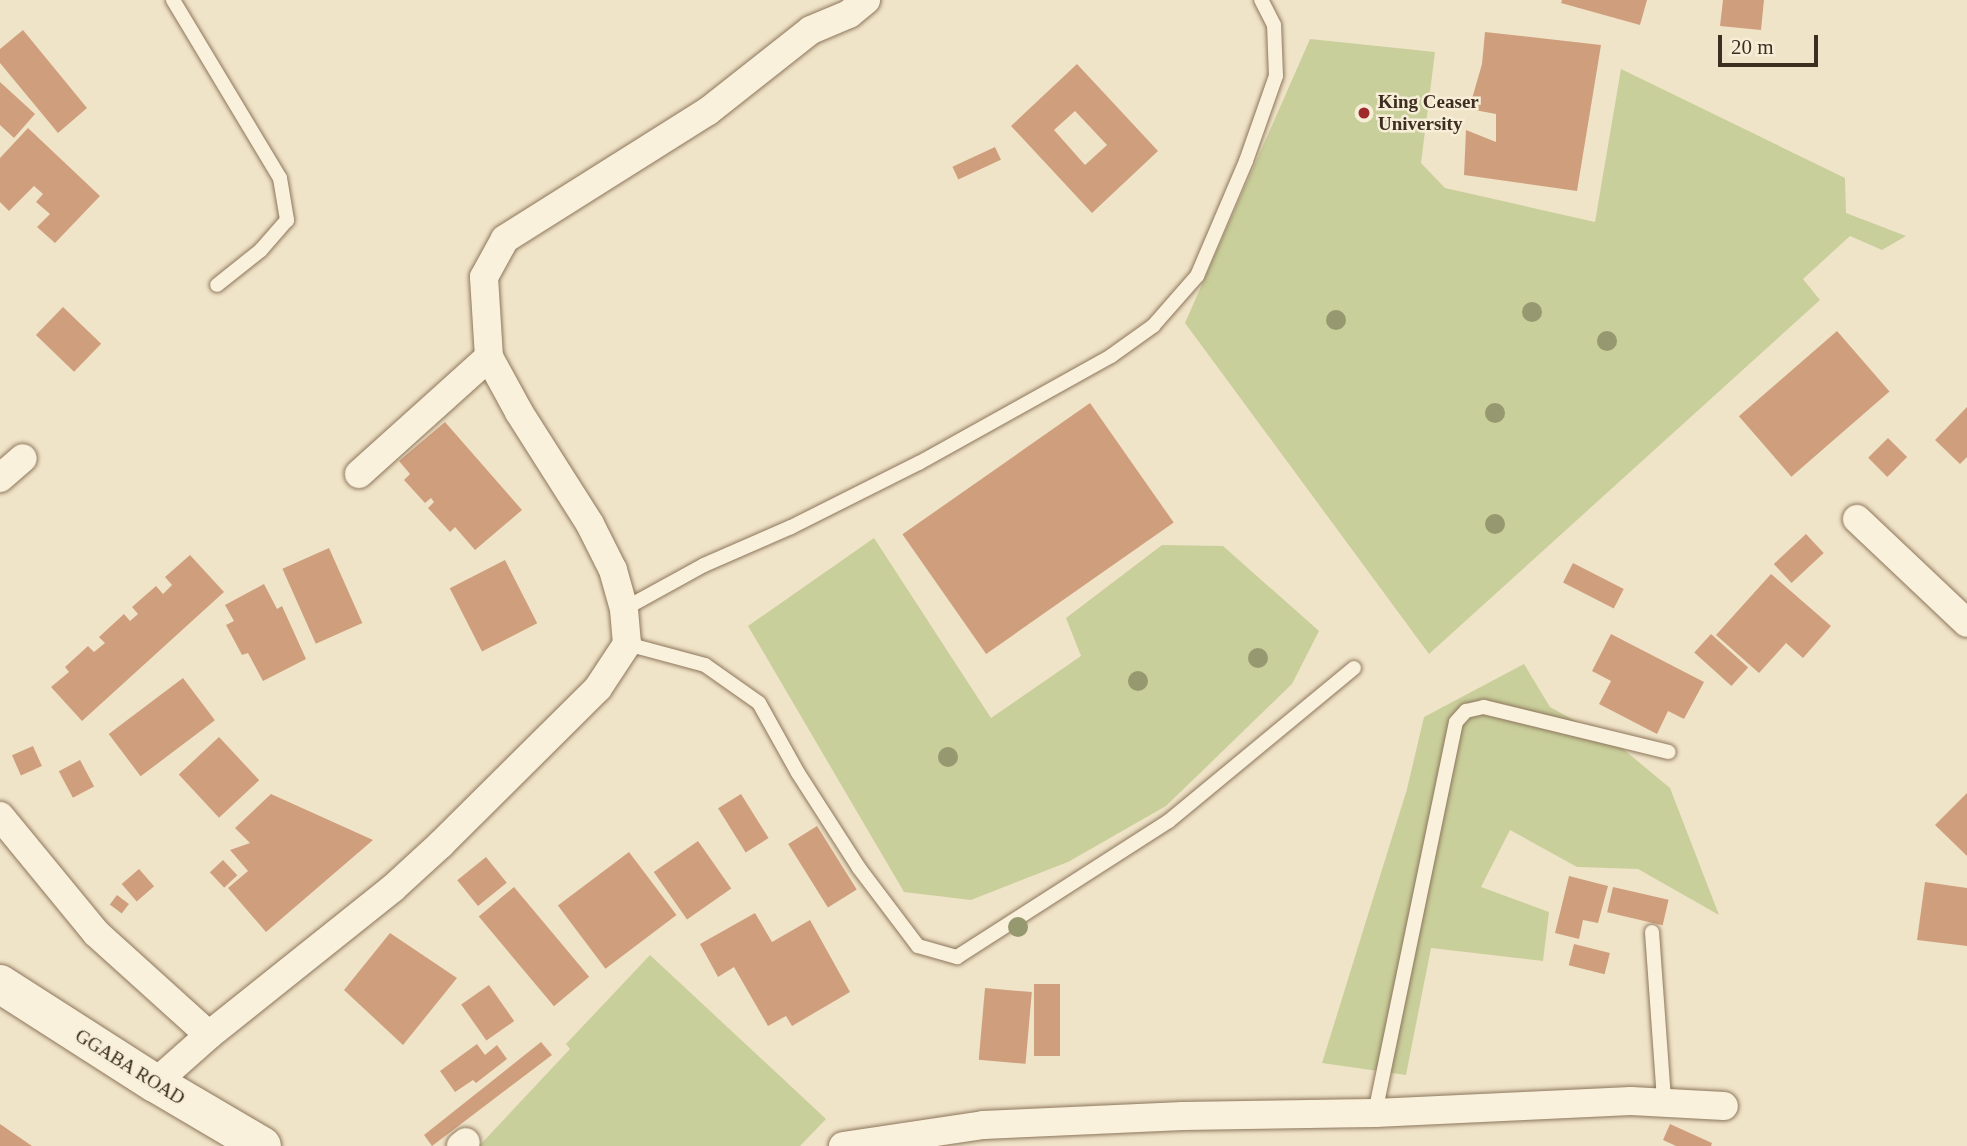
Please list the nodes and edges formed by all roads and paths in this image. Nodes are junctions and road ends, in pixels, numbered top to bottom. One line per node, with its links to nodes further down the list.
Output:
1 (173, 0): 4 (lane)
2 (866, 0): 5 (street)
3 (1261, 0): 10 (lane)
4 (216, 285)
5 (489, 357): 7 (street); 10 (street)
6 (23, 458): 8 (street)
7 (359, 474)
8 (0, 478)
9 (1857, 519): 11 (street)
10 (624, 609): 12 (street)
11 (1967, 623)
12 (627, 644): 13 (lane); 18 (street)
13 (1354, 668)
14 (1669, 752): 22 (lane)
15 (0, 816): 18 (street)
16 (1651, 932): 20 (lane)
17 (4, 995): 19 (main road, GGABA ROAD)
18 (209, 1035): 19 (street)
19 (155, 1083): 23 (main road, GGABA ROAD)
20 (1664, 1100): 21 (street); 22 (street)
21 (1724, 1106)
22 (1375, 1113): 24 (street)
23 (262, 1146)
24 (843, 1146)

